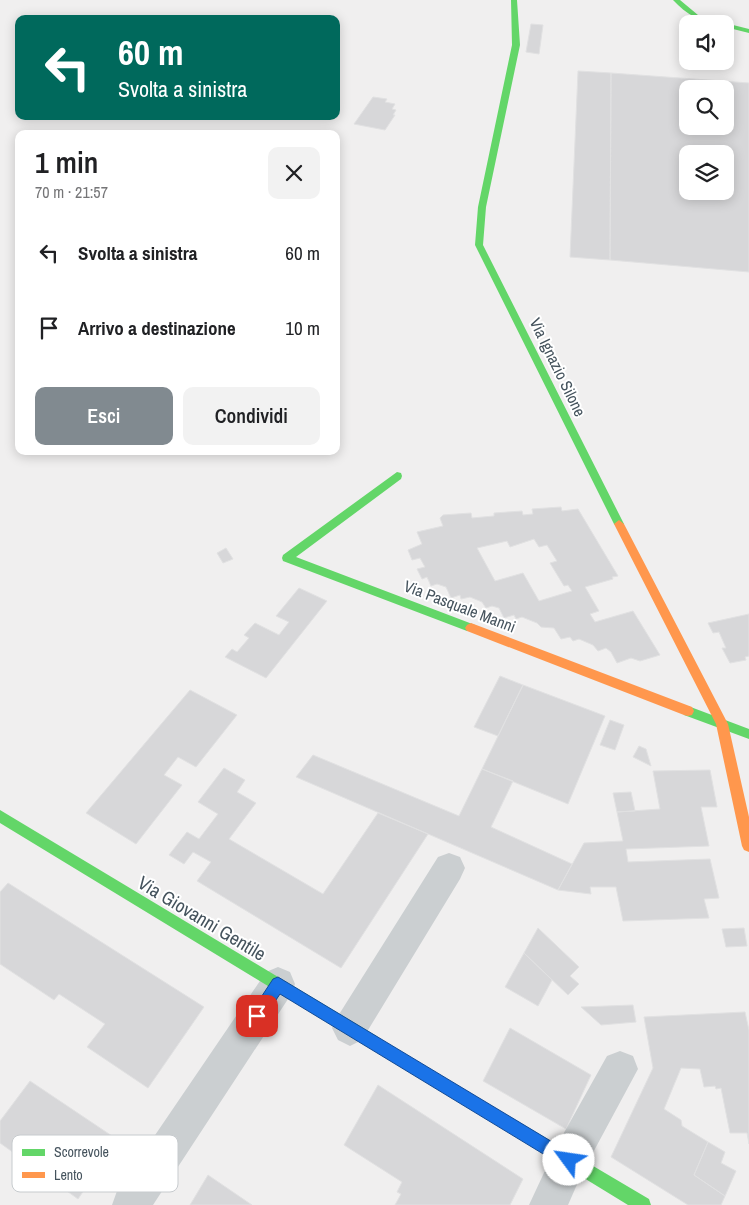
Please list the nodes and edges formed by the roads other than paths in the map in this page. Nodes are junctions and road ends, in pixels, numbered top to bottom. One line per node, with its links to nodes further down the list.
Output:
1 (514, 0): 7 (main road, Via Ignazio Silone)
2 (676, 0): 3 (main road)
3 (695, 15)
4 (734, 27): 5 (main road)
5 (749, 31)
6 (397, 476): 7 (main road, Via Pasquale Manni)
7 (722, 724): 8 (main road, Via Pasquale Manni); 10 (main road, Via Ignazio Silone)
8 (749, 734)
9 (0, 816): 12 (main road, Via Giovanni Gentile)
10 (749, 846)
11 (449, 868): 13 (street)
12 (278, 984): 13 (main road, Via Giovanni Gentile); 15 (street)
13 (350, 1028): 16 (main road, Via Giovanni Gentile)
14 (620, 1069): 16 (street)
15 (178, 1135)
16 (569, 1160): 19 (street); 20 (main road, Via Giovanni Gentile)
17 (140, 1192): 18 (street)
18 (131, 1205)
19 (548, 1205)
20 (642, 1205)

